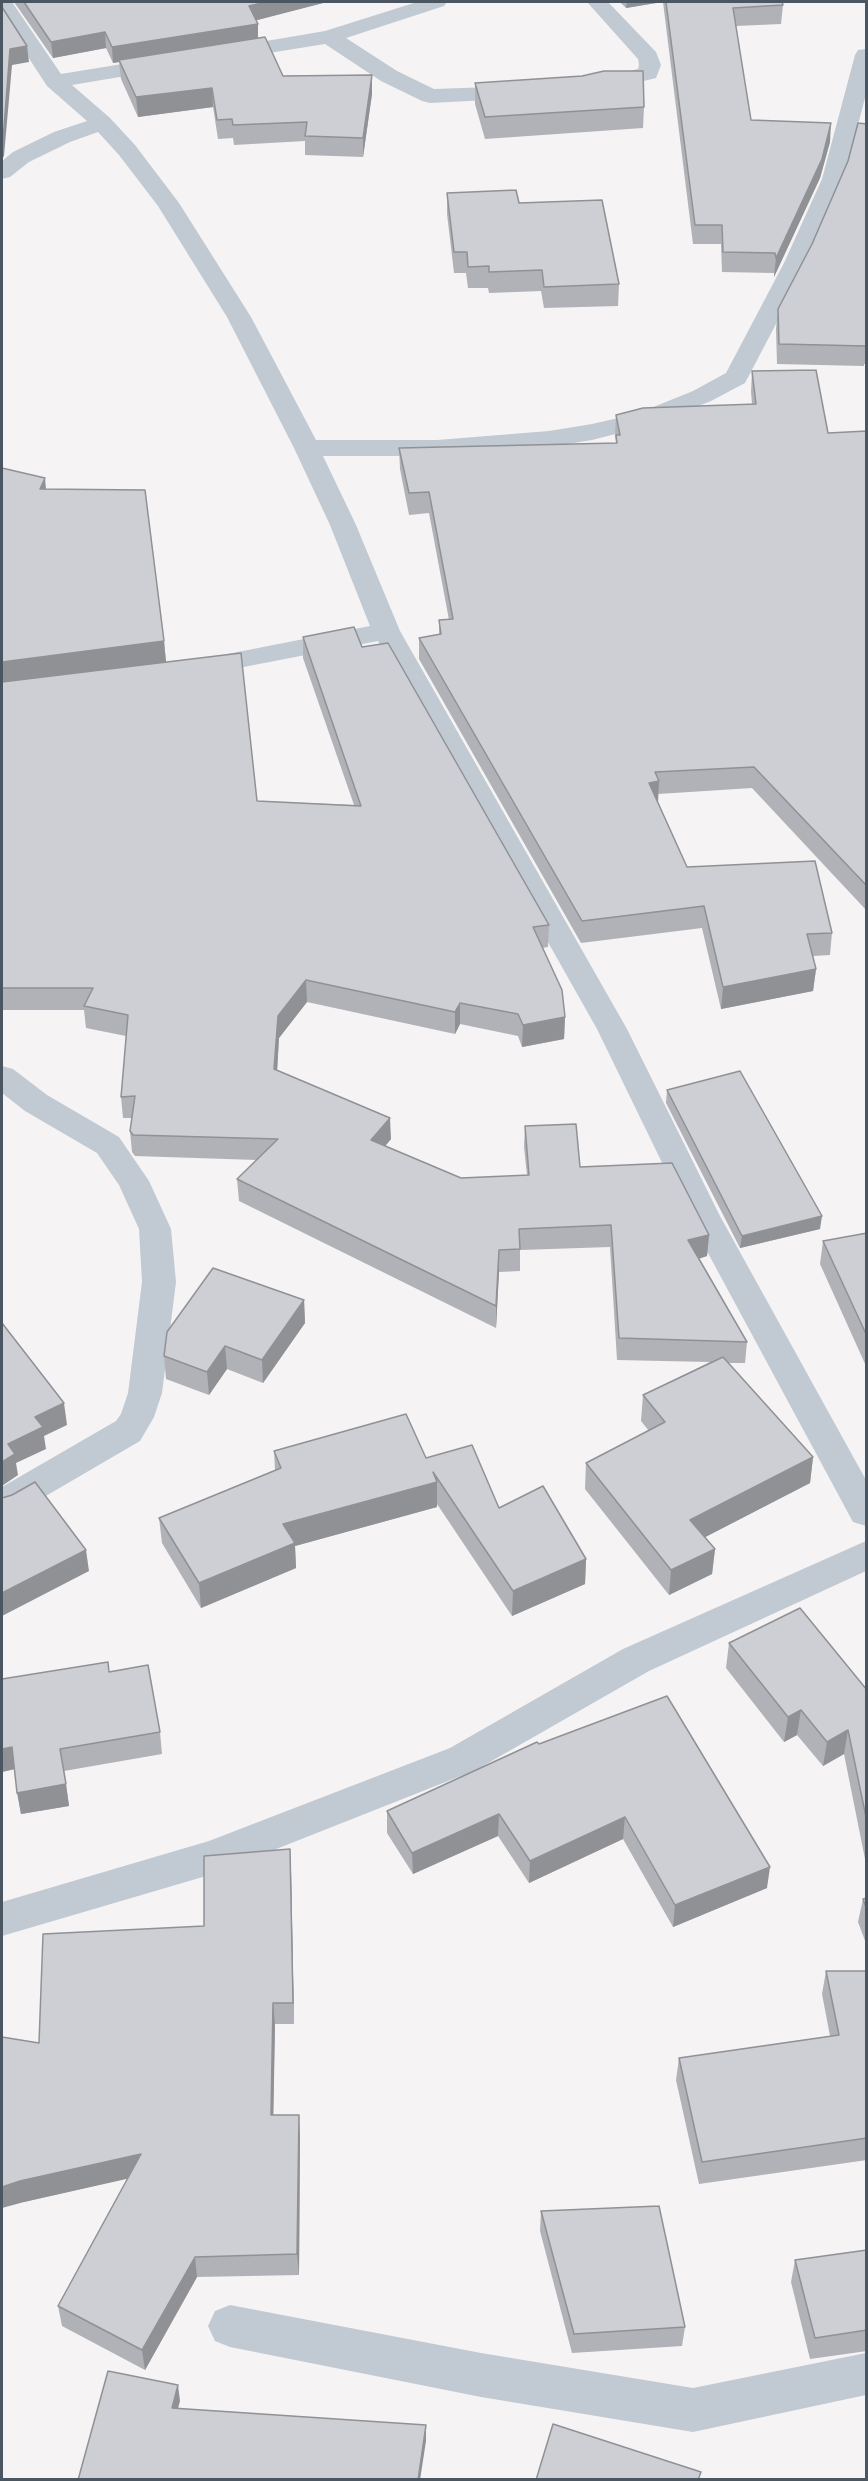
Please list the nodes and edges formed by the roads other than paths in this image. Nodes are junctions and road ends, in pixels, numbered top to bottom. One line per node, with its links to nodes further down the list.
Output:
1 (437, 2): 4 (street)
2 (597, 2): 9 (street)
3 (3, 7): 8 (street)
4 (328, 37): 6 (street); 10 (street)
5 (867, 55): 13 (street)
6 (203, 57)
7 (180, 61): 8 (street)
8 (55, 81): 11 (street)
9 (581, 88)
10 (535, 92)
11 (102, 123): 12 (street); 13 (street)
12 (2, 171)
13 (307, 448): 14 (street)
14 (386, 631): 15 (street); 18 (street)
15 (175, 671)
16 (2, 1077): 17 (street)
17 (2, 1504)
18 (867, 1512)
19 (867, 1555): 20 (street)
20 (2, 1919)
21 (230, 2325): 22 (street)
22 (867, 2374)

